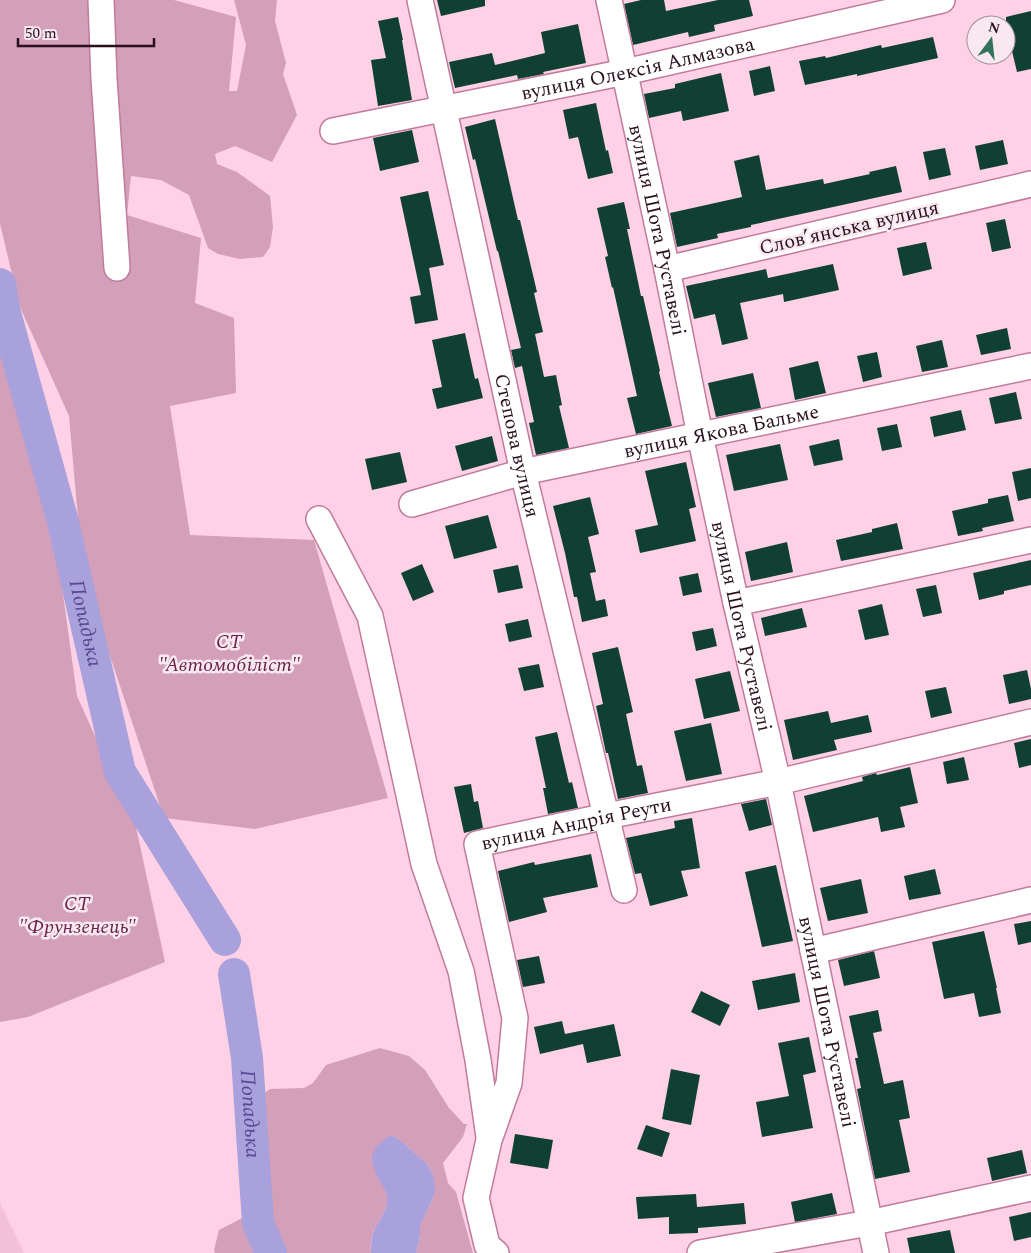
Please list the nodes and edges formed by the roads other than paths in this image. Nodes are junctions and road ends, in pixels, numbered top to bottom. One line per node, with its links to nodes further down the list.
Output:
1 (101, 0): 9 (street)
2 (420, 0): 6 (street, Степова вулиця)
3 (609, 0): 5 (street, вулиця Шота Руставелі)
4 (942, 0): 5 (street, вулиця Олексія Алмазова)
5 (625, 72): 6 (street, вулиця Олексія Алмазова); 10 (street, вулиця Шота Руставелі)
6 (444, 108): 7 (street, вулиця Олексія Алмазова); 13 (street, Степова вулиця)
7 (333, 131)
8 (1031, 184): 10 (street, Словʼянська вулиця)
9 (117, 268)
10 (667, 269): 12 (street, вулиця Шота Руставелі)
11 (1031, 366): 12 (street, вулиця Якова Бальме)
12 (700, 435): 13 (street, вулиця Якова Бальме); 17 (street, вулиця Шота Руставелі)
13 (524, 472): 14 (street, вулиця Якова Бальме); 20 (street, Степова вулиця)
14 (412, 504)
15 (319, 519): 24 (street)
16 (1031, 540): 17 (street)
17 (736, 603): 19 (street, вулиця Шота Руставелі)
18 (1031, 722): 19 (street, вулиця Андрія Реути)
19 (778, 782): 20 (street, вулиця Андрія Реути); 23 (street, вулиця Шота Руставелі)
20 (607, 816): 21 (street, Степова вулиця); 24 (street, вулиця Андрія Реути)
21 (624, 890)
22 (1031, 900): 23 (street)
23 (813, 952): 26 (street, вулиця Шота Руставелі)
24 (489, 1140): 27 (street, вулиця Андрія Реути)
25 (1031, 1188): 26 (street)
26 (870, 1223): 28 (street); 29 (street, вулиця Шота Руставелі)
27 (496, 1253)
28 (700, 1253)
29 (876, 1253)

